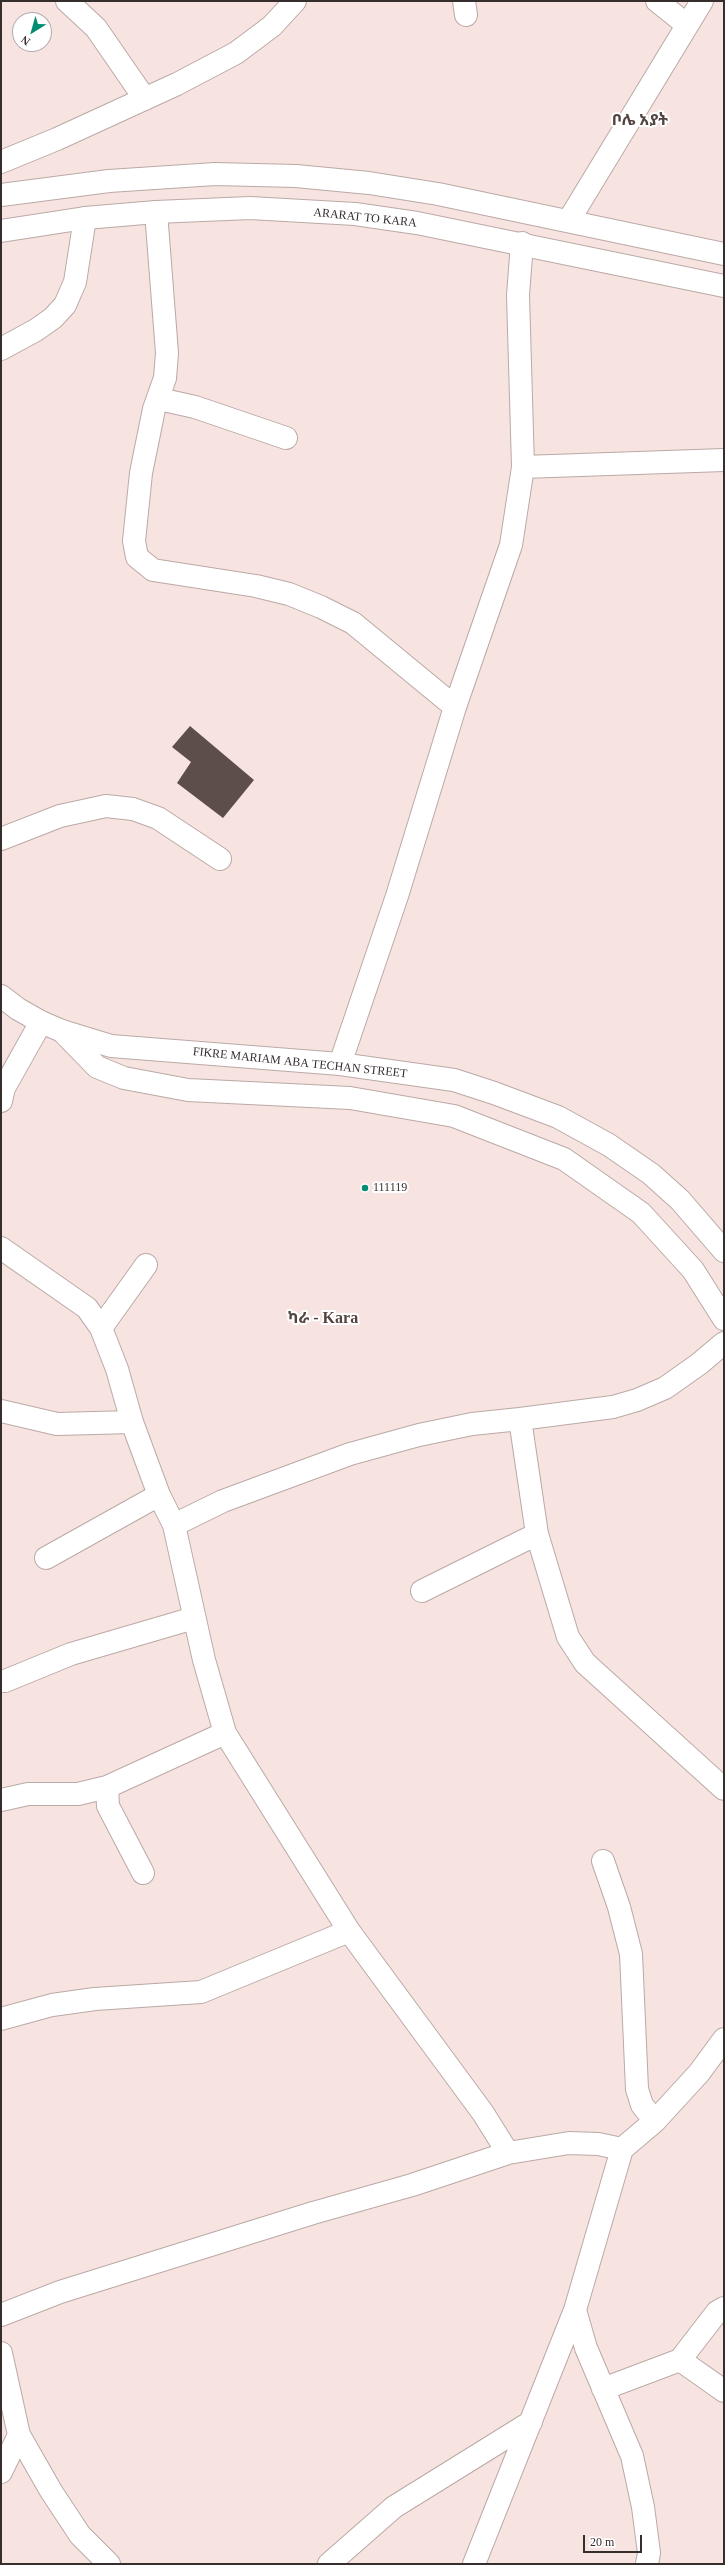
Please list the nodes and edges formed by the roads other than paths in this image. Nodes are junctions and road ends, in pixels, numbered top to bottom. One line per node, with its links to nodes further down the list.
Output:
1 (67, 1): 6 (street)
2 (295, 1): 6 (street)
3 (657, 1): 5 (street)
4 (702, 1): 5 (street)
5 (687, 26): 11 (street)
6 (145, 99): 7 (street)
7 (1, 162)
8 (1, 195): 11 (street)
9 (156, 212): 10 (street, ARARAT TO KARA); 14 (street, ARARAT TO KARA); 19 (street)
10 (85, 218): 13 (street, ARARAT TO KARA); 18 (street)
11 (569, 220): 12 (street)
12 (611, 229): 15 (street); 16 (street)
13 (1, 231)
14 (522, 244): 16 (street, ARARAT TO KARA); 22 (street)
15 (724, 254)
16 (607, 262): 17 (street, ARARAT TO KARA)
17 (724, 286)
18 (1, 349)
19 (159, 399): 20 (street); 23 (street)
20 (286, 438)
21 (724, 460): 22 (street)
22 (523, 467): 23 (street)
23 (455, 707): 29 (street)
24 (1, 839): 25 (street)
25 (220, 859)
26 (1, 996): 27 (street, FIKRE MARIAM ABA TECHAN STREET)
27 (41, 1022): 28 (street, FIKRE MARIAM ABA TECHAN STREET); 30 (street)
28 (62, 1031): 29 (street, FIKRE MARIAM ABA TECHAN STREET); 34 (street)
29 (340, 1064): 32 (street, FIKRE MARIAM ABA TECHAN STREET)
30 (1, 1101)
31 (1, 1248): 35 (street)
32 (724, 1251)
33 (146, 1265): 35 (street)
34 (724, 1319)
35 (101, 1328): 39 (street)
36 (724, 1343): 38 (street)
37 (1, 1412): 39 (street)
38 (520, 1419): 41 (street); 42 (street)
39 (132, 1422): 40 (street)
40 (159, 1495): 41 (street); 43 (street)
41 (174, 1525): 45 (street)
42 (537, 1534): 44 (street); 49 (street)
43 (46, 1558)
44 (422, 1591)
45 (194, 1618): 46 (street); 47 (street)
46 (6, 1681)
47 (225, 1734): 48 (street); 53 (street)
48 (107, 1786): 50 (street); 52 (street)
49 (724, 1789)
50 (1, 1800)
51 (603, 1861): 56 (street)
52 (143, 1873)
53 (349, 1931): 54 (street); 58 (street)
54 (1, 2019)
55 (724, 2038): 56 (street)
56 (655, 2121): 57 (street)
57 (622, 2149): 58 (street); 60 (street)
58 (508, 2153): 61 (street)
59 (724, 2308): 63 (street)
60 (575, 2310): 64 (street); 66 (street)
61 (1, 2316)
62 (1, 2353): 67 (street)
63 (680, 2360): 64 (street); 65 (street)
64 (603, 2389): 72 (street)
65 (724, 2391)
66 (531, 2422): 70 (street); 71 (street)
67 (19, 2435): 68 (street); 69 (street)
68 (1, 2472)
69 (109, 2564)
70 (329, 2564)
71 (474, 2564)
72 (647, 2564)

